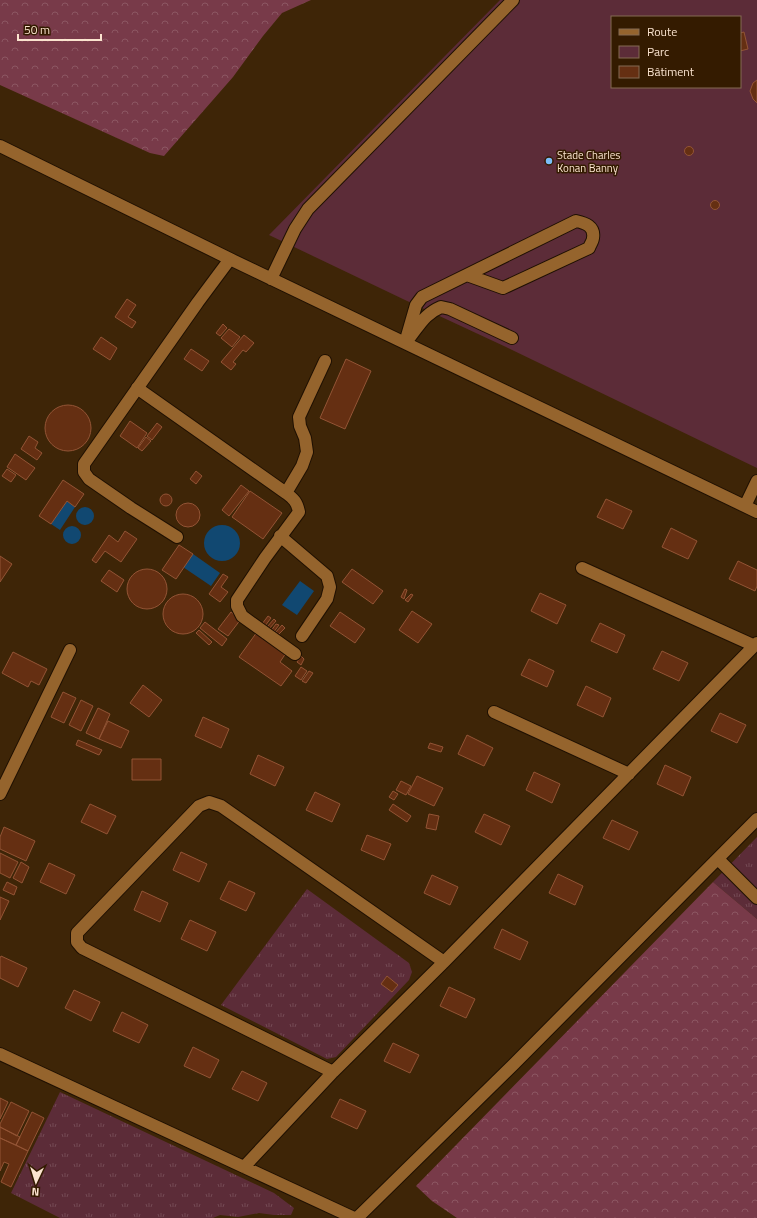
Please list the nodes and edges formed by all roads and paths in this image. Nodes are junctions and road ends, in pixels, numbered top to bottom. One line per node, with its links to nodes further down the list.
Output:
1 (513, 0): 2 (street)
2 (479, 35): 3 (street); 7 (street)
3 (484, 47)
4 (0, 146): 5 (street)
5 (230, 259): 7 (street); 11 (street)
6 (467, 275): 6 (street); 9 (street)
7 (271, 279): 9 (street)
8 (512, 338): 9 (street)
9 (405, 343): 14 (street)
10 (325, 361): 13 (street)
11 (137, 388): 13 (street); 17 (street)
12 (757, 481): 14 (street)
13 (286, 493): 16 (street)
14 (745, 506): 15 (street)
15 (757, 512)
16 (280, 536): 19 (street); 22 (street)
17 (177, 537)
18 (582, 568): 20 (street)
19 (302, 636)
20 (756, 645): 24 (street)
21 (70, 650): 25 (street)
22 (295, 654)
23 (494, 712): 24 (street)
24 (629, 774): 29 (street)
25 (0, 794)
26 (757, 819): 27 (street)
27 (718, 859): 28 (street); 33 (street)
28 (757, 898)
29 (444, 962): 31 (street); 31 (street)
30 (0, 1054): 32 (street)
31 (333, 1072): 32 (street)
32 (244, 1167): 33 (street)
33 (356, 1218)

